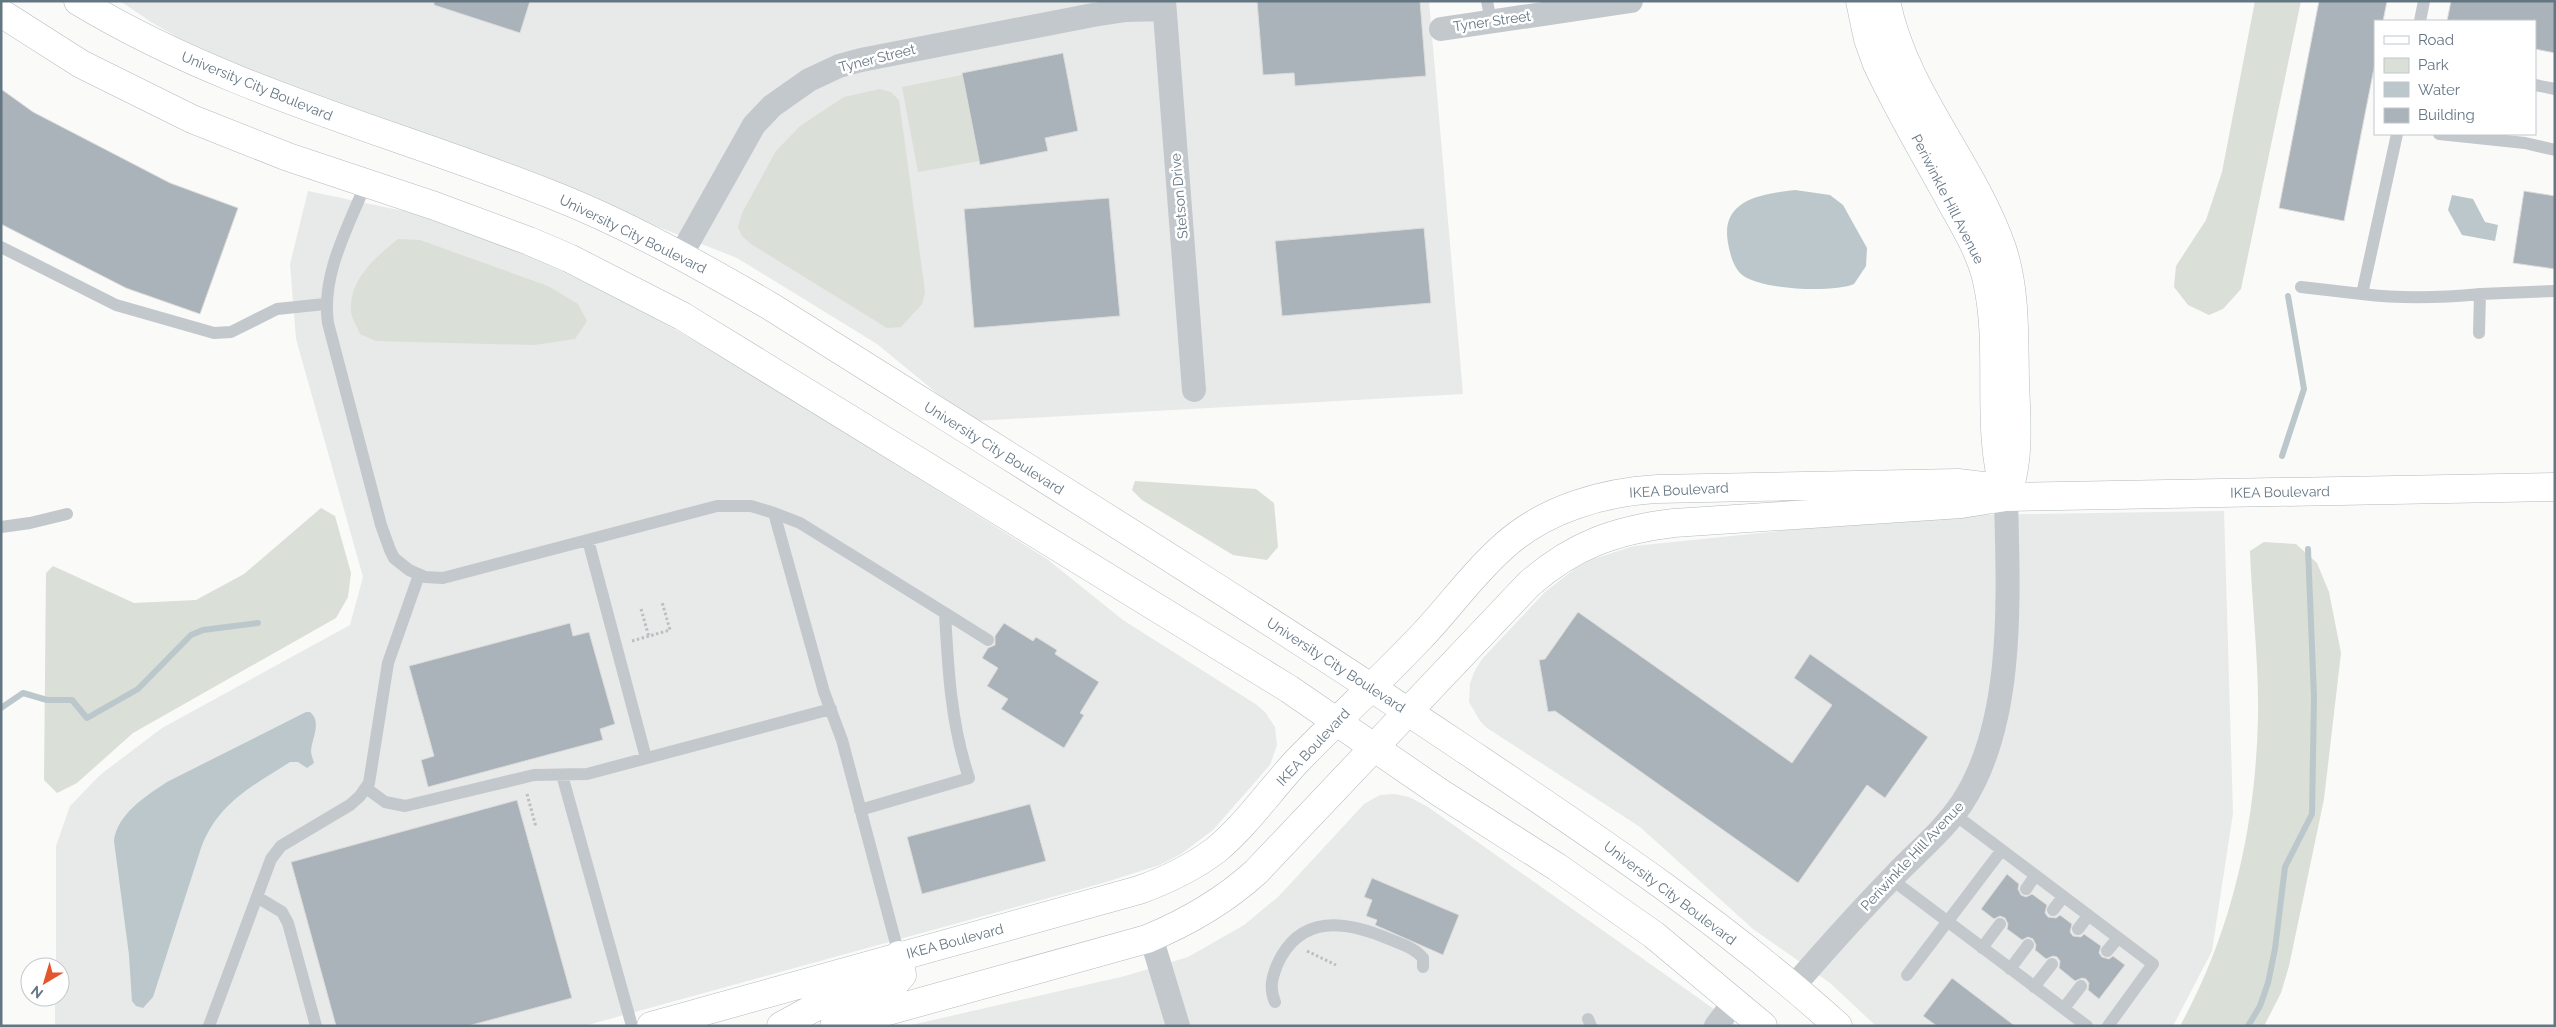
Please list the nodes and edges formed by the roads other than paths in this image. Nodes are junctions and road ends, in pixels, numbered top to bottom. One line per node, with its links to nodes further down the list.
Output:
1 (78, 1): 18 (street, University City Boulevard)
2 (1631, 1): 7 (street, Tyner Street)
3 (1860, 1): 27 (street, Periwinkle Hill Avenue)
4 (1886, 1): 27 (street, Periwinkle Hill Avenue)
5 (2424, 1): 9 (lane)
6 (1164, 5): 18 (street, Tyner Street); 25 (street, Stetson Drive)
7 (1489, 12): 10 (street, Tyner Street)
8 (1, 13): 16 (street)
9 (2420, 20)
10 (1441, 29)
11 (2536, 86): 12 (lane)
12 (2555, 89)
13 (2397, 135): 21 (lane)
14 (2449, 135): 15 (lane)
15 (2555, 150)
16 (366, 183): 23 (lane); 38 (street)
17 (1, 247): 23 (lane)
18 (681, 255): 35 (street, University City Boulevard)
19 (2301, 287): 21 (lane)
20 (2555, 291): 22 (lane)
21 (2362, 294): 22 (lane)
22 (2480, 294): 24 (lane)
23 (325, 304): 32 (lane)
24 (2479, 333)
25 (1194, 390)
26 (2555, 487): 27 (street, IKEA Boulevard)
27 (2006, 496): 35 (street, IKEA Boulevard); 37 (street, IKEA Boulevard); 44 (street, Periwinkle Hill Avenue)
28 (774, 513): 31 (lane); 33 (lane); 36 (lane)
29 (67, 514): 30 (lane)
30 (1, 526)
31 (588, 540): 32 (lane); 40 (lane)
32 (419, 575): 42 (lane)
33 (945, 613): 34 (lane); 43 (lane)
34 (988, 640)
35 (1370, 687): 37 (street, University City Boulevard); 38 (street, IKEA Boulevard)
36 (831, 709): 40 (lane); 43 (lane)
37 (1409, 713): 39 (street, IKEA Boulevard); 67 (street, University City Boulevard)
38 (1336, 721): 39 (street); 61 (street, IKEA Boulevard)
39 (1375, 747): 56 (street, IKEA Boulevard); 69 (street)
40 (646, 758): 41 (lane)
41 (562, 775): 42 (lane); 74 (lane)
42 (366, 788): 49 (lane)
43 (860, 810): 61 (lane)
44 (1954, 814): 45 (lane); 47 (street, Periwinkle Hill Avenue)
45 (2001, 851): 46 (lane); 53 (lane)
46 (2035, 876): 48 (lane); 50 (lane)
47 (1891, 879): 53 (lane); 67 (street, Periwinkle Hill Avenue)
48 (2026, 889)
49 (257, 897): 72 (lane); 73 (lane)
50 (2063, 897): 51 (lane); 52 (lane)
51 (2053, 910)
52 (2088, 916): 55 (lane); 57 (lane)
53 (1947, 922): 59 (lane); 65 (lane)
54 (2000, 924): 59 (lane)
55 (2078, 929)
56 (1151, 937): 77 (street, IKEA Boulevard); 78 (street)
57 (2118, 938): 60 (lane); 83 (lane)
58 (2028, 945): 64 (lane)
59 (1982, 948): 64 (lane)
60 (2107, 951)
61 (899, 956): 75 (street, IKEA Boulevard); 76 (street)
62 (2052, 964): 68 (lane)
63 (1423, 967): 70 (lane)
64 (2010, 969): 68 (lane)
65 (1907, 975)
66 (2081, 986): 71 (lane)
67 (1793, 987): 81 (street, University City Boulevard)
68 (2034, 987): 71 (lane)
69 (1736, 1001): 79 (street); 80 (street)
70 (1275, 1002)
71 (2064, 1008): 82 (lane)
72 (209, 1026)
73 (316, 1026)
74 (632, 1026)
75 (651, 1026)
76 (781, 1026)
77 (834, 1026)
78 (1178, 1026)
79 (1716, 1026)
80 (1763, 1026)
81 (1838, 1026)
82 (2087, 1026)
83 (2108, 1026)

